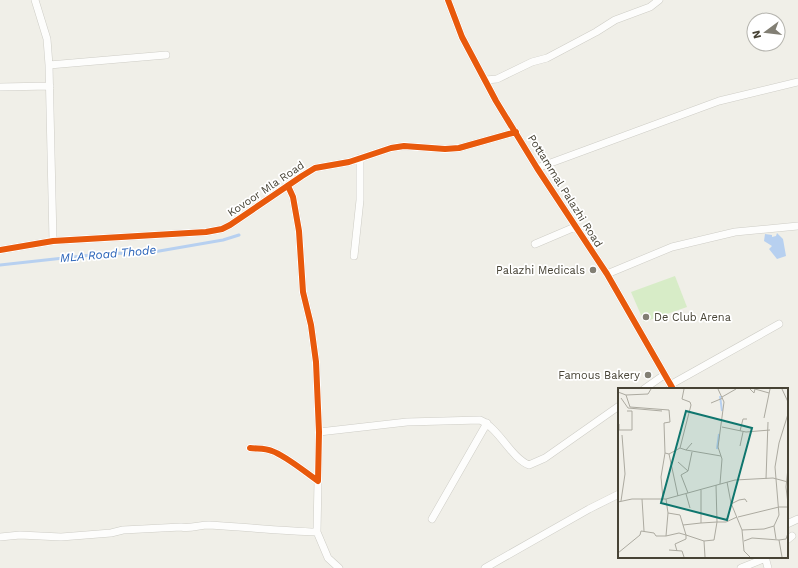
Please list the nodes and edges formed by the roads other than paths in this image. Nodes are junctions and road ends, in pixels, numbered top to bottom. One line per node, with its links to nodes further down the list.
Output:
1 (35, 0): 5 (street)
2 (448, 0): 6 (street, Pottammal Palazhi Road)
3 (659, 0): 6 (street)
4 (166, 55): 5 (street)
5 (49, 64): 8 (street)
6 (486, 80): 10 (street, Pottammal Palazhi Road)
7 (798, 82): 12 (street)
8 (50, 86): 9 (street); 16 (street)
9 (0, 87)
10 (516, 132): 11 (street, Kovoor Mla Road); 12 (street, Pottammal Palazhi Road)
11 (360, 158): 13 (street, Kovoor Mla Road); 19 (street)
12 (537, 168): 15 (street, Pottammal Palazhi Road)
13 (288, 186): 16 (street, Kovoor Mla Road); 27 (street)
14 (798, 226): 20 (street)
15 (575, 227): 17 (street); 20 (street, Pottammal Palazhi Road)
16 (53, 241): 18 (street, Kovoor Mla Road)
17 (535, 244)
18 (0, 250)
19 (354, 256)
20 (607, 274): 22 (street, Pottammal Palazhi Road)
21 (779, 324): 23 (street)
22 (664, 375): 23 (street, Pottammal Palazhi Road); 24 (street)
23 (672, 387)
24 (645, 388)
25 (618, 407): 26 (street)
26 (487, 423): 27 (street); 31 (street)
27 (319, 432): 29 (street)
28 (250, 448): 29 (street)
29 (318, 482): 34 (street)
30 (618, 494): 38 (street)
31 (432, 519)
32 (798, 519): 33 (street)
33 (788, 524)
34 (317, 532): 35 (street); 37 (street)
35 (0, 537)
36 (765, 558): 39 (street); 40 (street)
37 (338, 568)
38 (485, 568)
39 (741, 568)
40 (768, 568)

